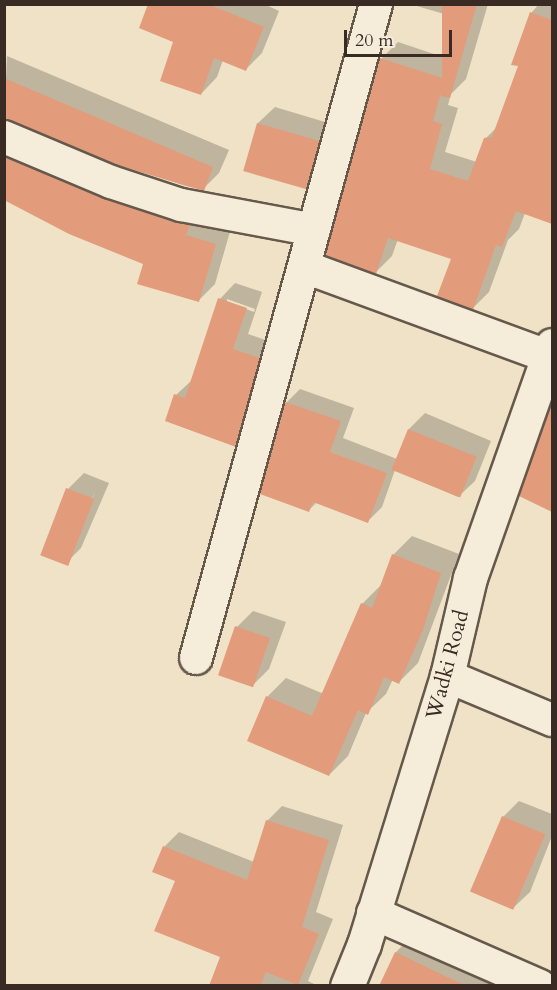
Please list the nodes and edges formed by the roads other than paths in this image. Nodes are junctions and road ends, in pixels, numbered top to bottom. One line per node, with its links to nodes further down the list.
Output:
1 (376, 4): 3 (street)
2 (4, 137): 3 (street)
3 (314, 231): 4 (street)
4 (305, 267): 5 (street); 6 (street)
5 (551, 353): 7 (street, Wadki Road)
6 (196, 658)
7 (447, 676): 8 (street); 9 (street, Wadki Road)
8 (552, 720)
9 (374, 913): 10 (street, Wadki Road); 11 (street)
10 (347, 986)
11 (540, 986)

